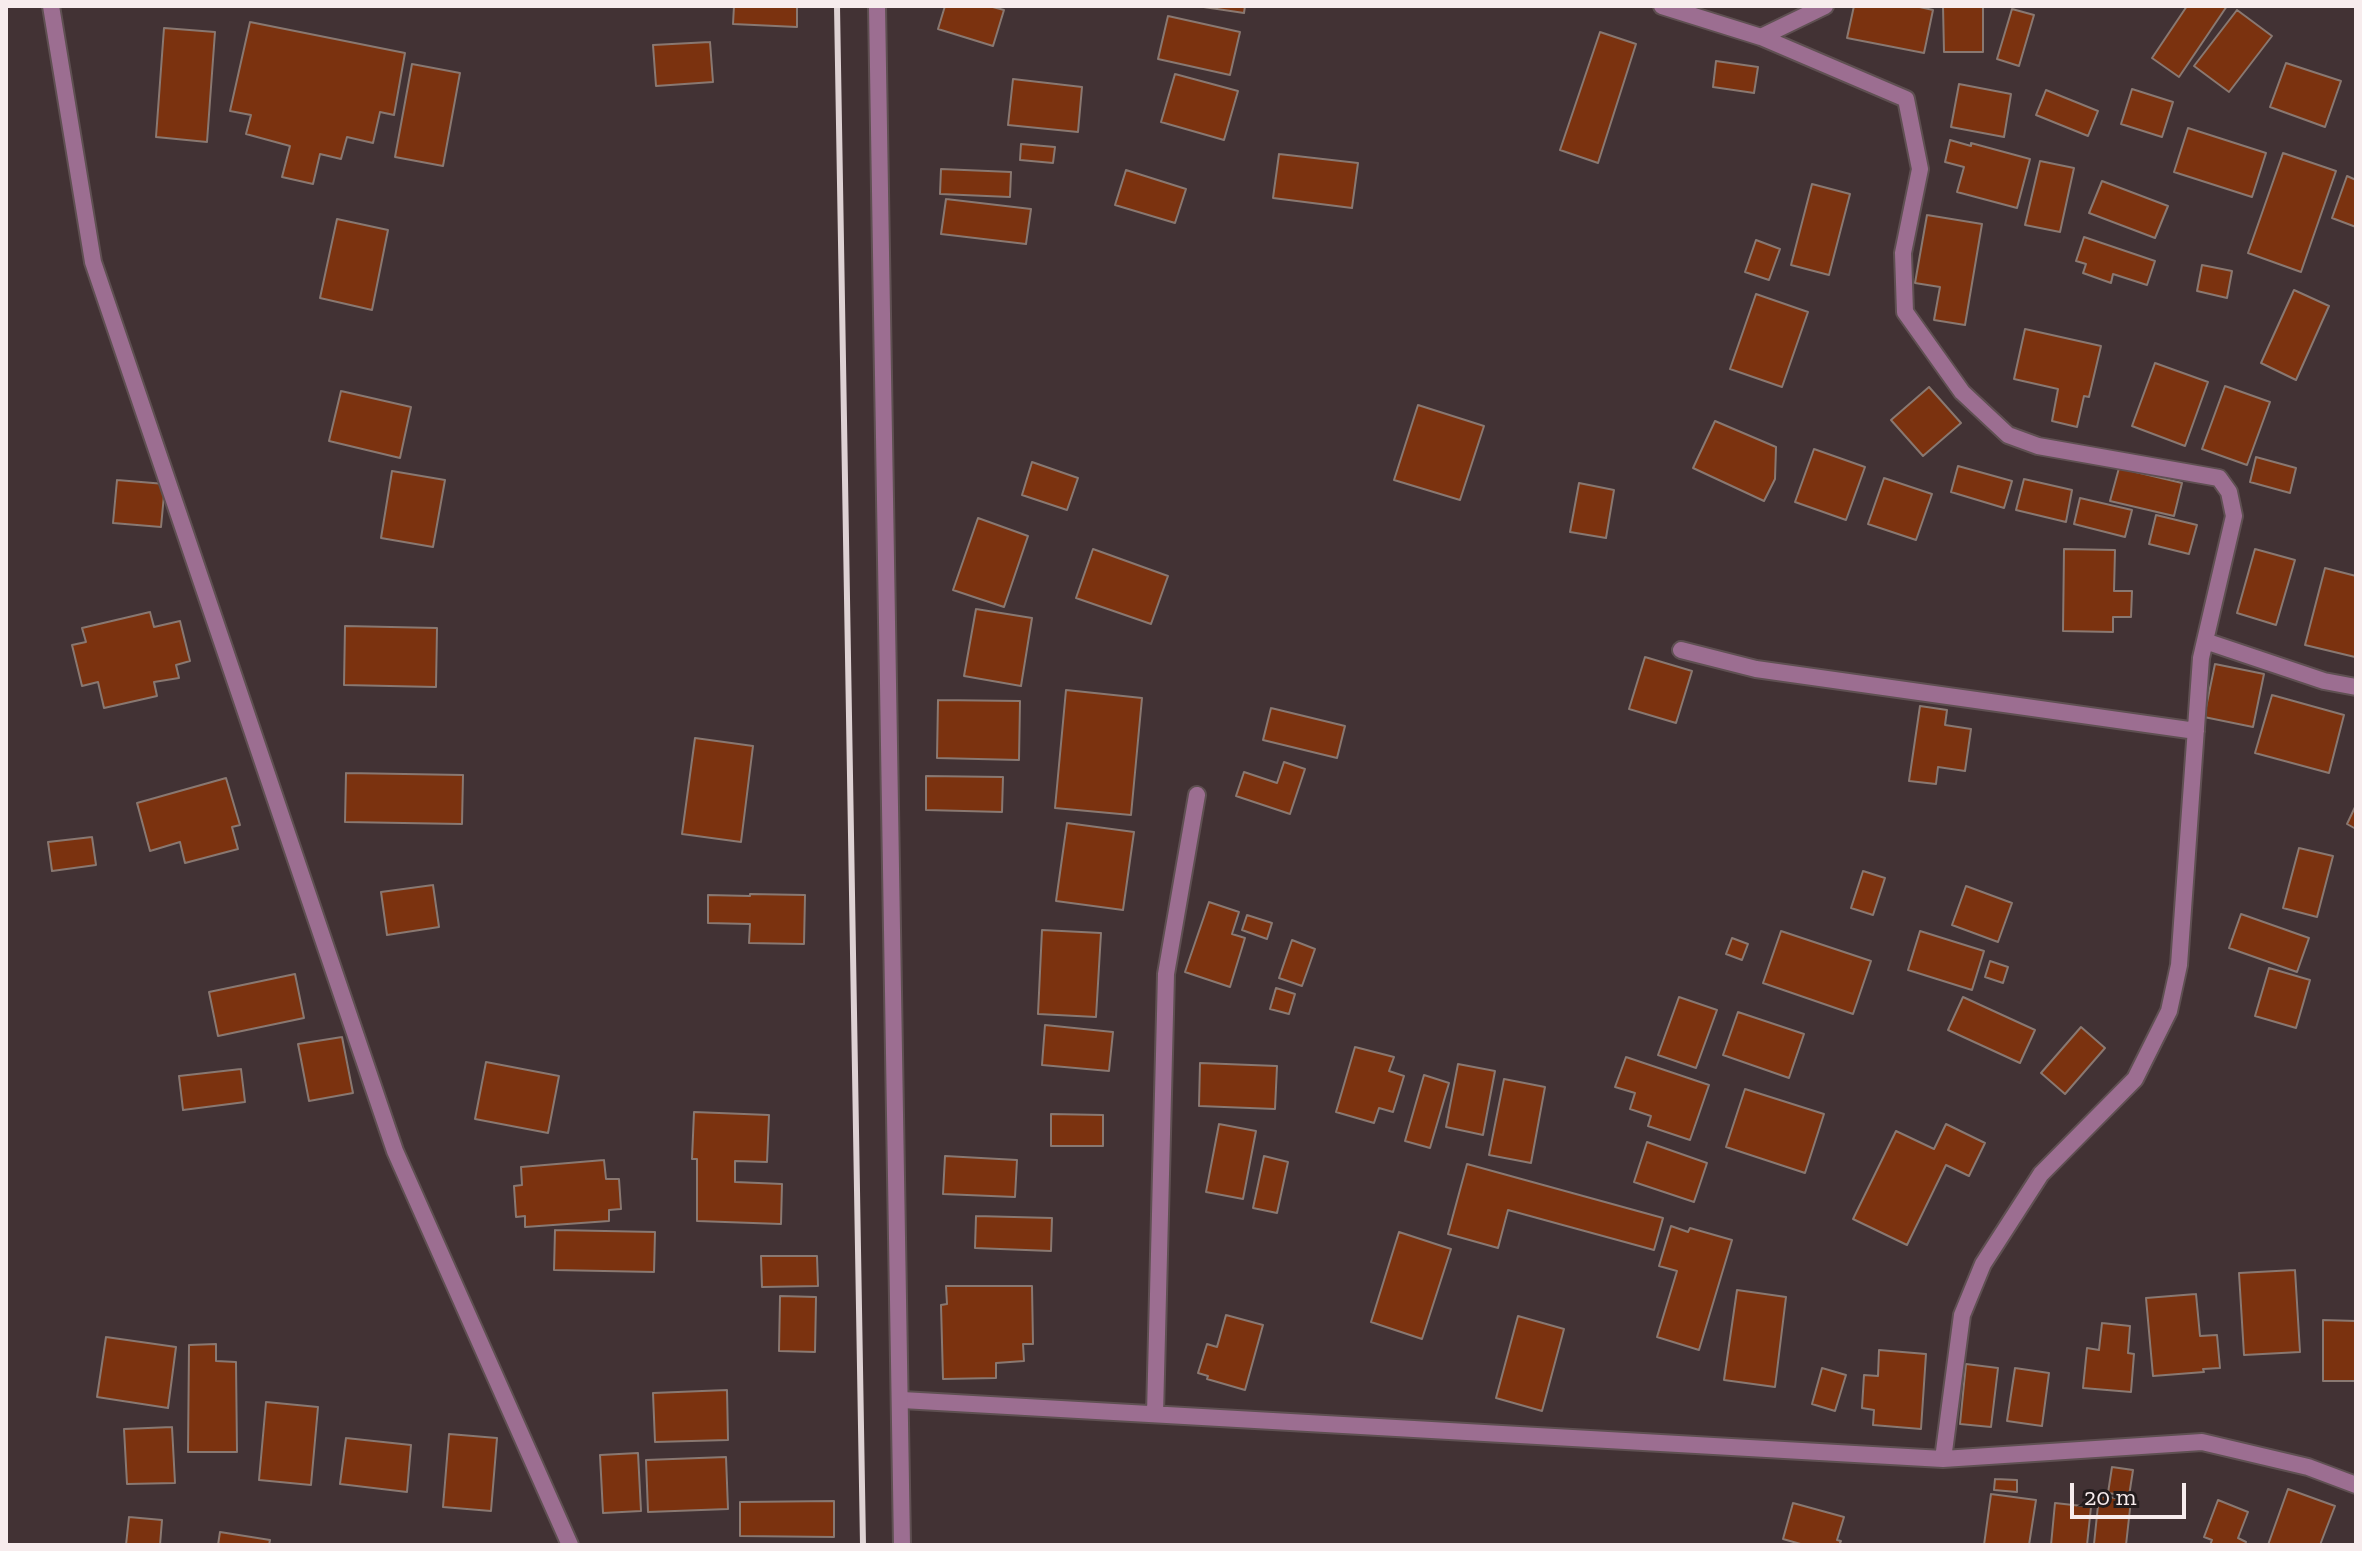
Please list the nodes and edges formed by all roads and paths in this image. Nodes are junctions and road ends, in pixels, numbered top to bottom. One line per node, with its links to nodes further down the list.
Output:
1 (51, 6): 15 (street)
2 (877, 6): 11 (street)
3 (1825, 6): 5 (street)
4 (1672, 7): 5 (street)
5 (1761, 37): 6 (street)
6 (2205, 641): 8 (street); 9 (street)
7 (1681, 650): 9 (street)
8 (2356, 687)
9 (2196, 731): 13 (street)
10 (1197, 795): 12 (street)
11 (902, 1400): 12 (street); 16 (street)
12 (1155, 1414): 13 (street)
13 (1943, 1459): 14 (street)
14 (2356, 1485)
15 (570, 1545)
16 (902, 1545)

